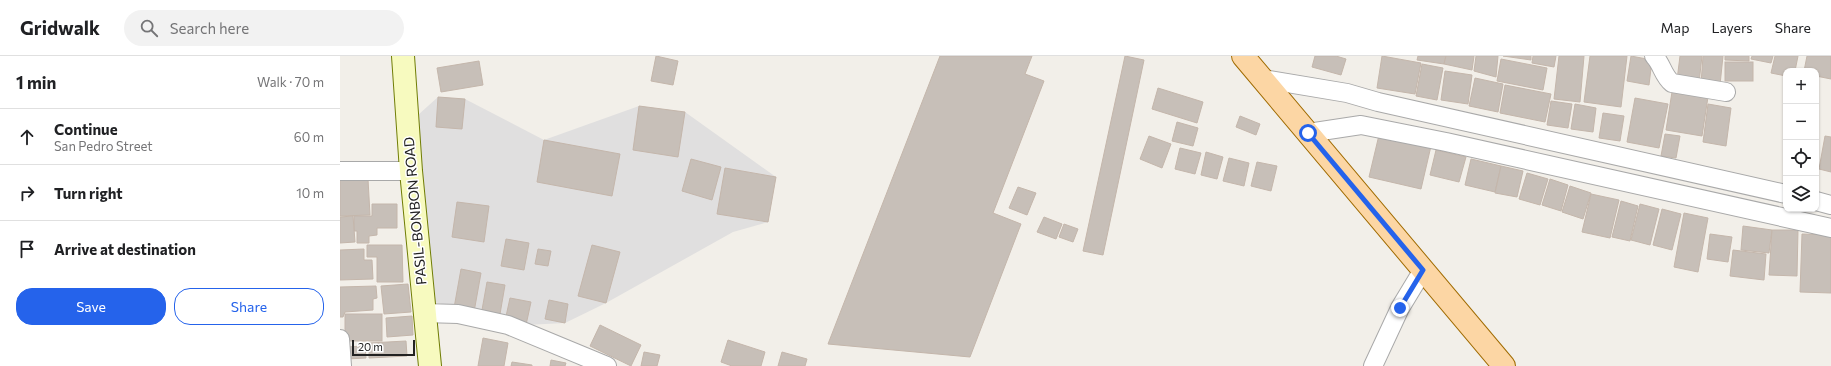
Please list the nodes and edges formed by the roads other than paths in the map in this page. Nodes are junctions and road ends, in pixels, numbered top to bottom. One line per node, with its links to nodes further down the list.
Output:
1 (403, 56): 8 (street, PASIL-BONBON ROAD)
2 (1243, 56): 4 (main road)
3 (1654, 56): 5 (street)
4 (1262, 79): 6 (main road); 9 (street)
5 (1726, 92)
6 (1308, 133): 12 (street); 13 (main road)
7 (340, 172): 8 (street)
8 (411, 172): 14 (street, PASIL-BONBON ROAD)
9 (1783, 193)
10 (1819, 202): 11 (street)
11 (1831, 205)
12 (1831, 228)
13 (1423, 270): 19 (street); 20 (main road)
14 (424, 312): 17 (street, PASIL-BONBON ROAD); 18 (street)
15 (340, 339): 16 (street)
16 (342, 366)
17 (430, 366)
18 (607, 366)
19 (1372, 366)
20 (1504, 366)

